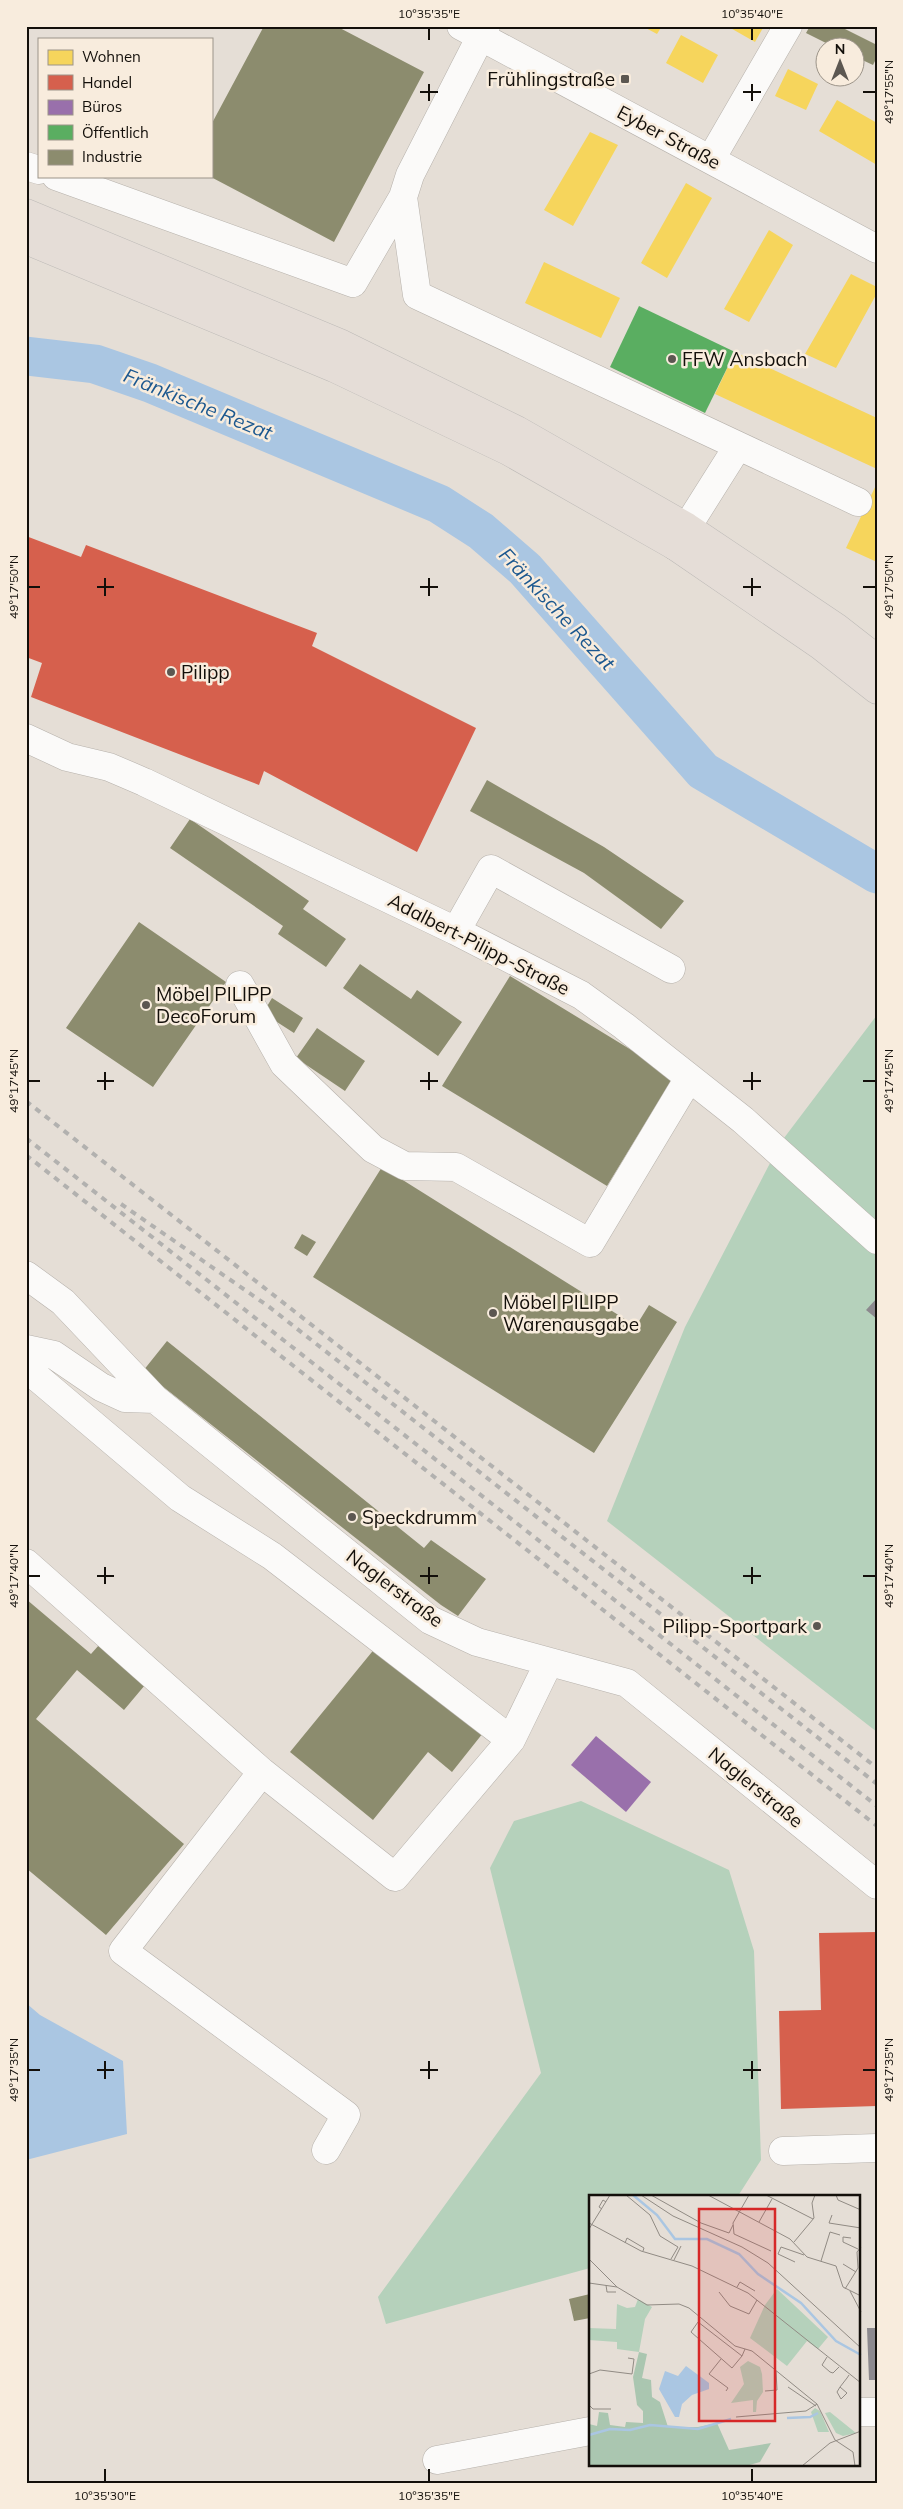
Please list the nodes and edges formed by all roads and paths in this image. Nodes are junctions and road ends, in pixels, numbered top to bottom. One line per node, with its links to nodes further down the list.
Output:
1 (788, 26): 3 (street)
2 (476, 30): 3 (street, Eyber Straße); 7 (street)
3 (711, 160): 10 (street, Eyber Straße)
4 (26, 166): 5 (street)
5 (38, 170)
6 (62, 178): 7 (street)
7 (404, 197): 11 (street)
8 (26, 213): 13 (main road)
9 (26, 240): 13 (main road)
10 (877, 249)
11 (738, 446): 12 (street); 13 (street)
12 (858, 502)
13 (681, 537): 14 (main road); 15 (main road)
14 (877, 659)
15 (877, 690)
16 (26, 738): 17 (street, Adalbert-Pilipp-Straße)
17 (456, 931): 18 (street); 20 (street, Adalbert-Pilipp-Straße)
18 (670, 969)
19 (240, 984): 20 (street)
20 (689, 1078): 21 (street, Adalbert-Pilipp-Straße)
21 (877, 1240)
22 (26, 1275): 25 (street, Naglerstraße)
23 (26, 1349): 25 (street)
24 (26, 1368): 28 (street)
25 (155, 1399): 27 (street, Naglerstraße)
26 (26, 1563): 29 (street)
27 (549, 1662): 28 (street); 30 (street, Naglerstraße)
28 (511, 1740): 29 (street)
29 (262, 1772): 32 (street)
30 (877, 1885)
31 (877, 2148): 33 (street)
32 (326, 2150)
33 (783, 2151)
34 (860, 2412): 35 (street)
35 (877, 2412)
36 (589, 2431): 37 (street)
37 (437, 2460)

